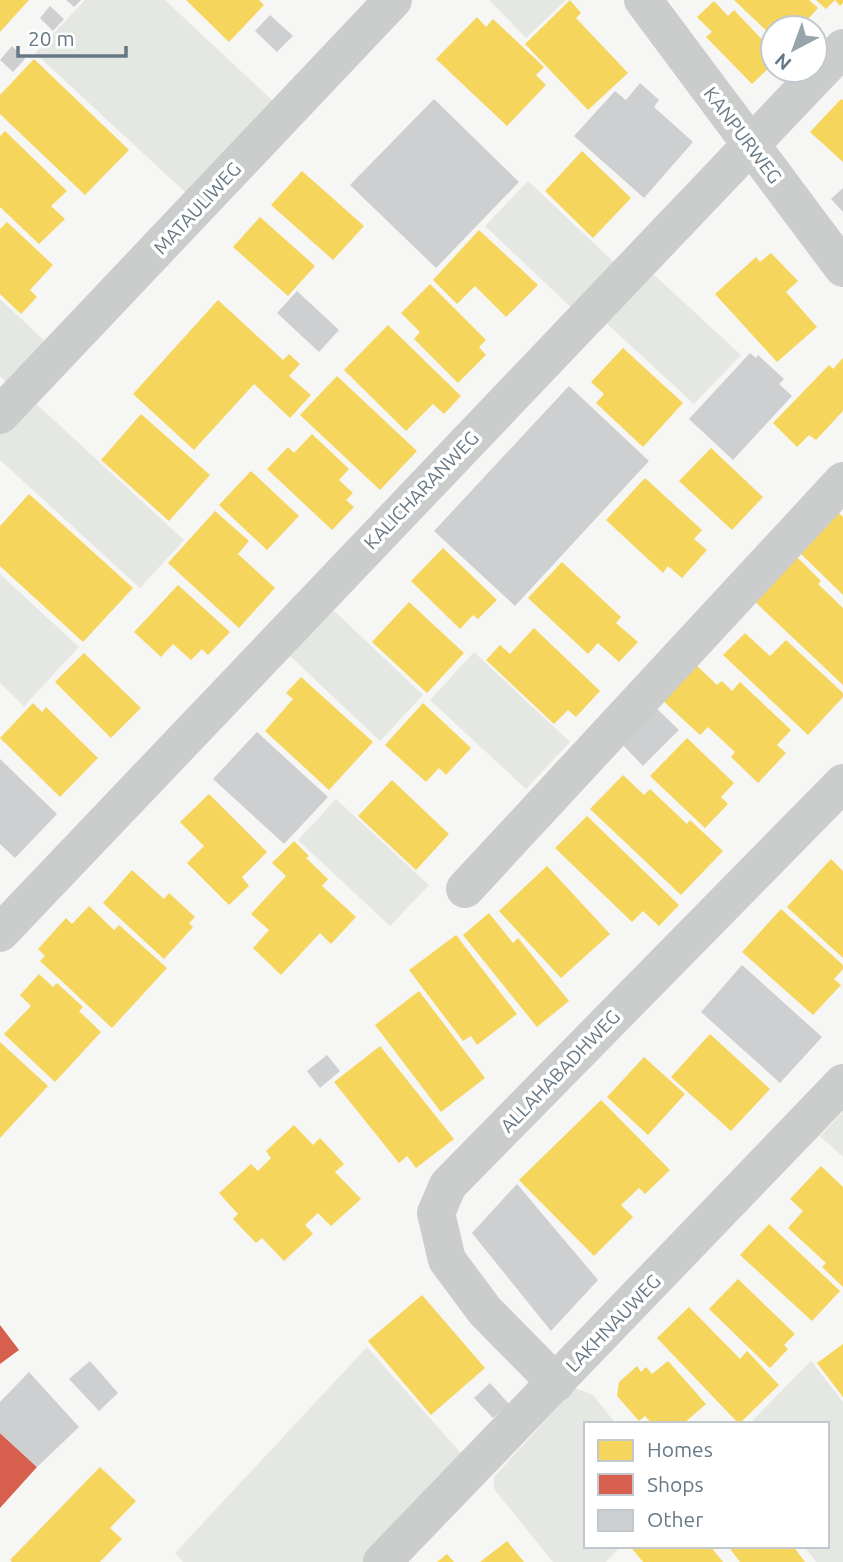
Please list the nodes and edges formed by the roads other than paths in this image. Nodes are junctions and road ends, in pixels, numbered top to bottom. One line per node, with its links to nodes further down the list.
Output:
1 (393, 0): 6 (street, MATAULIWEG)
2 (643, 0): 4 (street, KANPURWEG)
3 (843, 48): 4 (street, KALICHARANWEG)
4 (750, 145): 5 (street, KANPURWEG); 10 (street, KALICHARANWEG)
5 (843, 268)
6 (0, 415)
7 (843, 481): 9 (street)
8 (843, 783): 12 (street, ALLAHABADHWEG)
9 (465, 889)
10 (0, 933)
11 (843, 1083): 12 (street, LAKHNAUWEG)
12 (556, 1383): 13 (street, LAKHNAUWEG)
13 (383, 1562)

